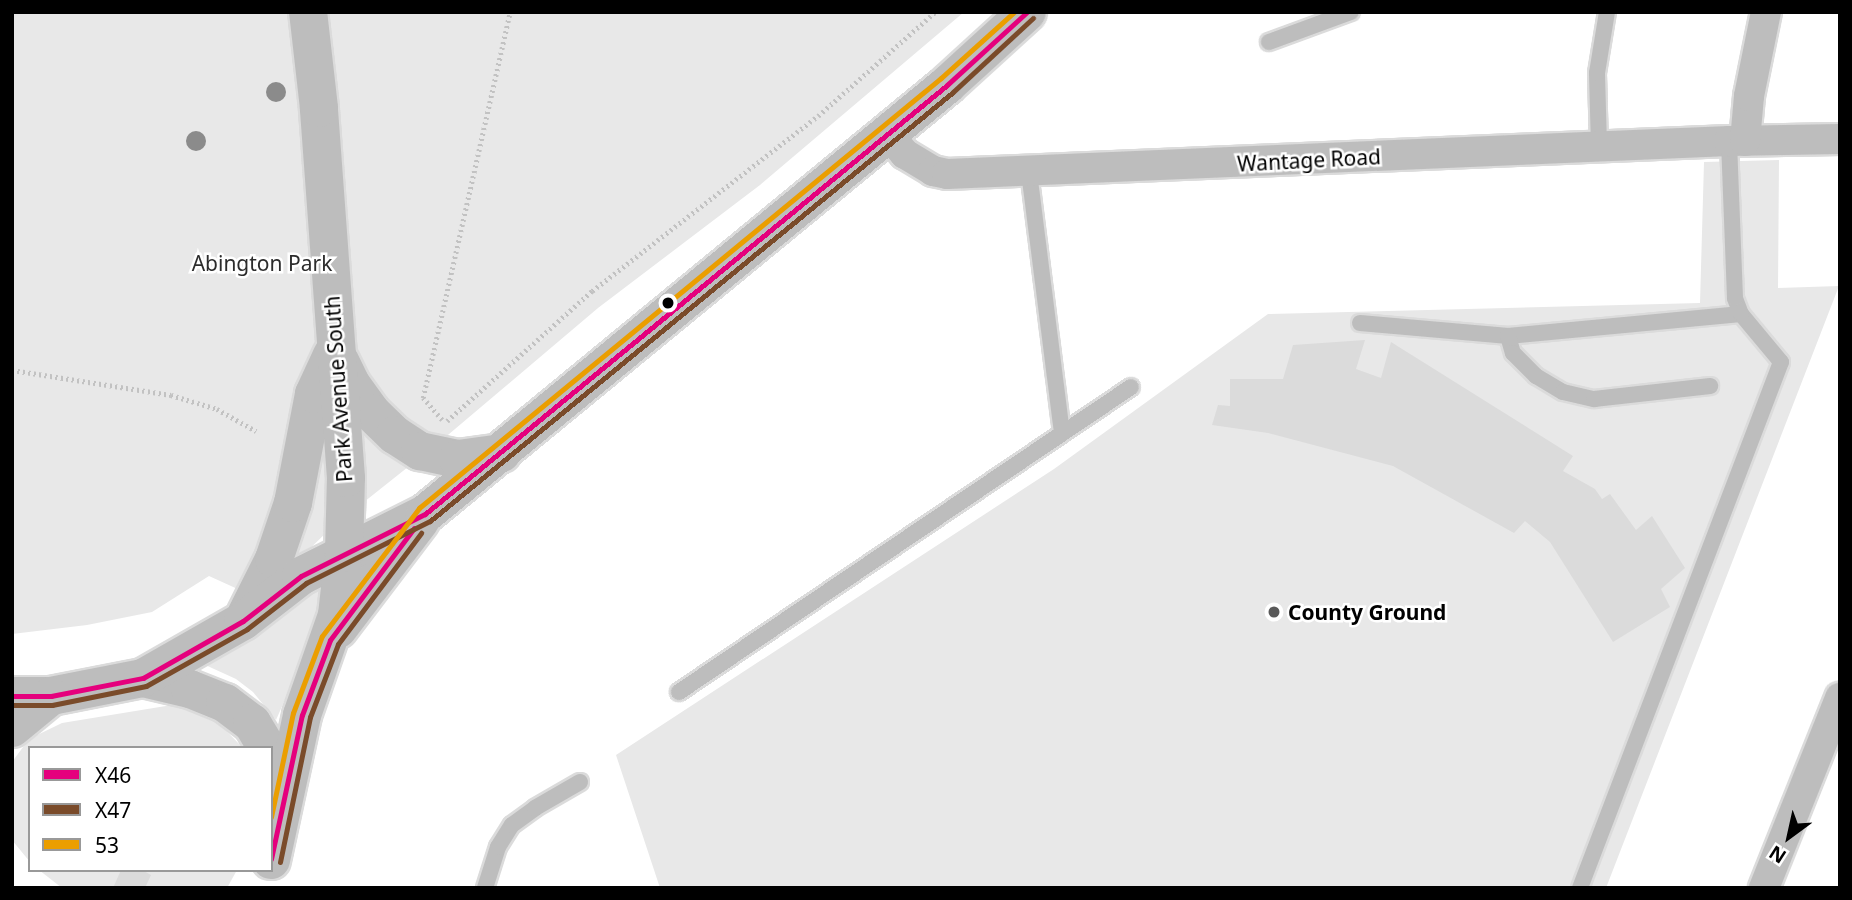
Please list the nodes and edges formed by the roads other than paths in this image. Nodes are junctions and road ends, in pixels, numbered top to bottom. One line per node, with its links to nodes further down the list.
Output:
1 (308, 12): 15 (main road, Park Avenue South)
2 (1027, 12): 7 (main road)
3 (1351, 12): 6 (lane)
4 (1607, 12): 10 (lane)
5 (1766, 12): 9 (street)
6 (1269, 41)
7 (888, 134): 11 (street, Wantage Road); 19 (main road)
8 (1840, 139): 9 (street, Wantage Road)
9 (1737, 141): 10 (street, Wantage Road); 12 (lane)
10 (1599, 146): 11 (street, Wantage Road)
11 (1030, 172): 18 (lane)
12 (1741, 314): 14 (lane); 36 (lane)
13 (1360, 323): 14 (lane)
14 (1508, 336): 16 (lane)
15 (335, 350): 19 (main road); 21 (main road, Park Avenue South); 22 (main road)
16 (1710, 386)
17 (1131, 387): 18 (lane)
18 (1062, 433): 25 (lane)
19 (502, 453): 20 (main road)
20 (425, 514): 21 (main road); 23 (main road)
21 (344, 553): 22 (main road); 23 (main road, Park Avenue South)
22 (243, 621): 24 (main road)
23 (330, 639): 33 (main road)
24 (143, 678): 27 (main road); 30 (main road)
25 (679, 692)
26 (12, 696): 27 (main road)
27 (51, 696): 29 (main road)
28 (1840, 698): 37 (street)
29 (12, 728)
30 (266, 746)
31 (273, 765): 33 (main road)
32 (580, 782): 35 (lane)
33 (282, 799): 34 (main road)
34 (273, 846)
35 (485, 888)
36 (1580, 888)
37 (1764, 888)

